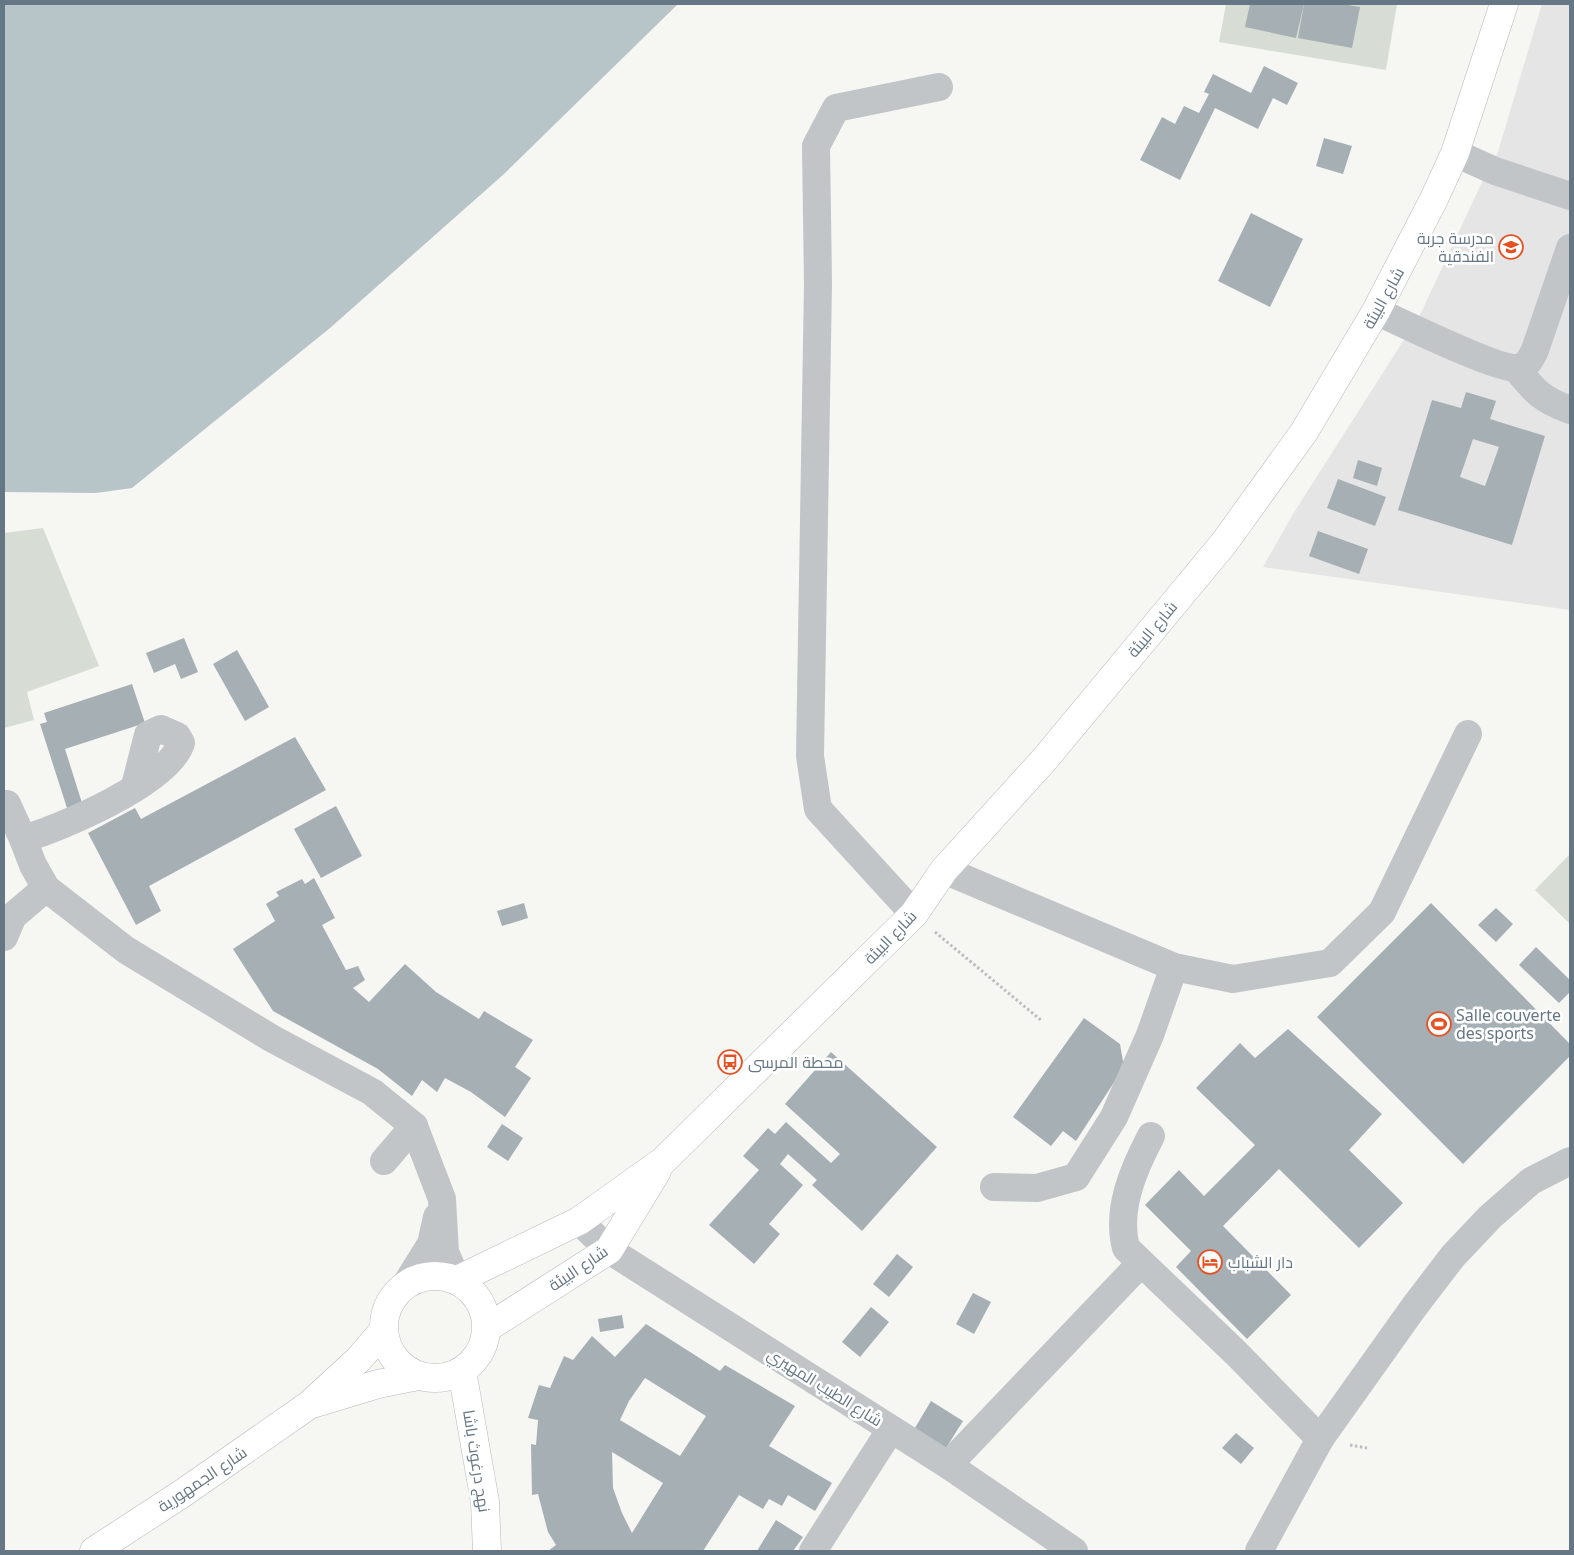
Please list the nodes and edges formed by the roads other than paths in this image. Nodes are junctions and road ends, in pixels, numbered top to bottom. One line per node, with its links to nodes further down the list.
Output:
1 (1504, 4): 3 (main road, شارع البيئة)
2 (939, 87): 15 (street)
3 (1455, 153): 4 (street); 6 (main road, شارع البيئة)
4 (1570, 196)
5 (1570, 248): 7 (street)
6 (1376, 311): 7 (street); 13 (main road, شارع البيئة)
7 (1516, 368): 8 (street)
8 (1570, 410)
9 (1468, 734): 17 (street)
10 (135, 786): 12 (street)
11 (7, 804): 12 (street)
12 (23, 839): 14 (street)
13 (944, 870): 15 (main road, شارع البيئة); 17 (street)
14 (46, 888): 16 (street); 18 (street)
15 (914, 914): 21 (main road, شارع البيئة)
16 (4, 937)
17 (1174, 967): 23 (street)
18 (414, 1126): 20 (street); 24 (street)
19 (1151, 1136): 27 (street)
20 (384, 1161)
21 (663, 1161): 25 (main road, شارع البيئة); 26 (main road, شارع البيئة)
22 (1570, 1161): 36 (street)
23 (994, 1187)
24 (442, 1199): 28 (street); 29 (street)
25 (578, 1221): 26 (street, شارع الطيب المهيري); 28 (main road, شارع البيئة)
26 (609, 1250): 30 (main road, شارع البيئة); 35 (street, شارع الطيب المهيري)
27 (1141, 1263): 36 (street); 37 (street)
28 (457, 1280): 29 (main road); 30 (main road)
29 (406, 1284): 31 (main road)
30 (487, 1328): 32 (main road)
31 (383, 1331): 33 (main road); 34 (main road, شارع الجمهورية)
32 (462, 1371): 33 (main road); 39 (main road, نهج درغوث باشا)
33 (418, 1376): 34 (main road, شارع الجمهورية)
34 (309, 1405): 38 (main road, شارع الجمهورية)
35 (891, 1429): 37 (street, شارع الطيب المهيري); 40 (street)
36 (1320, 1439): 42 (street)
37 (948, 1465): 41 (street, شارع الطيب المهيري)
38 (94, 1551)
39 (487, 1551)
40 (813, 1551)
41 (1074, 1551)
42 (1259, 1551)

